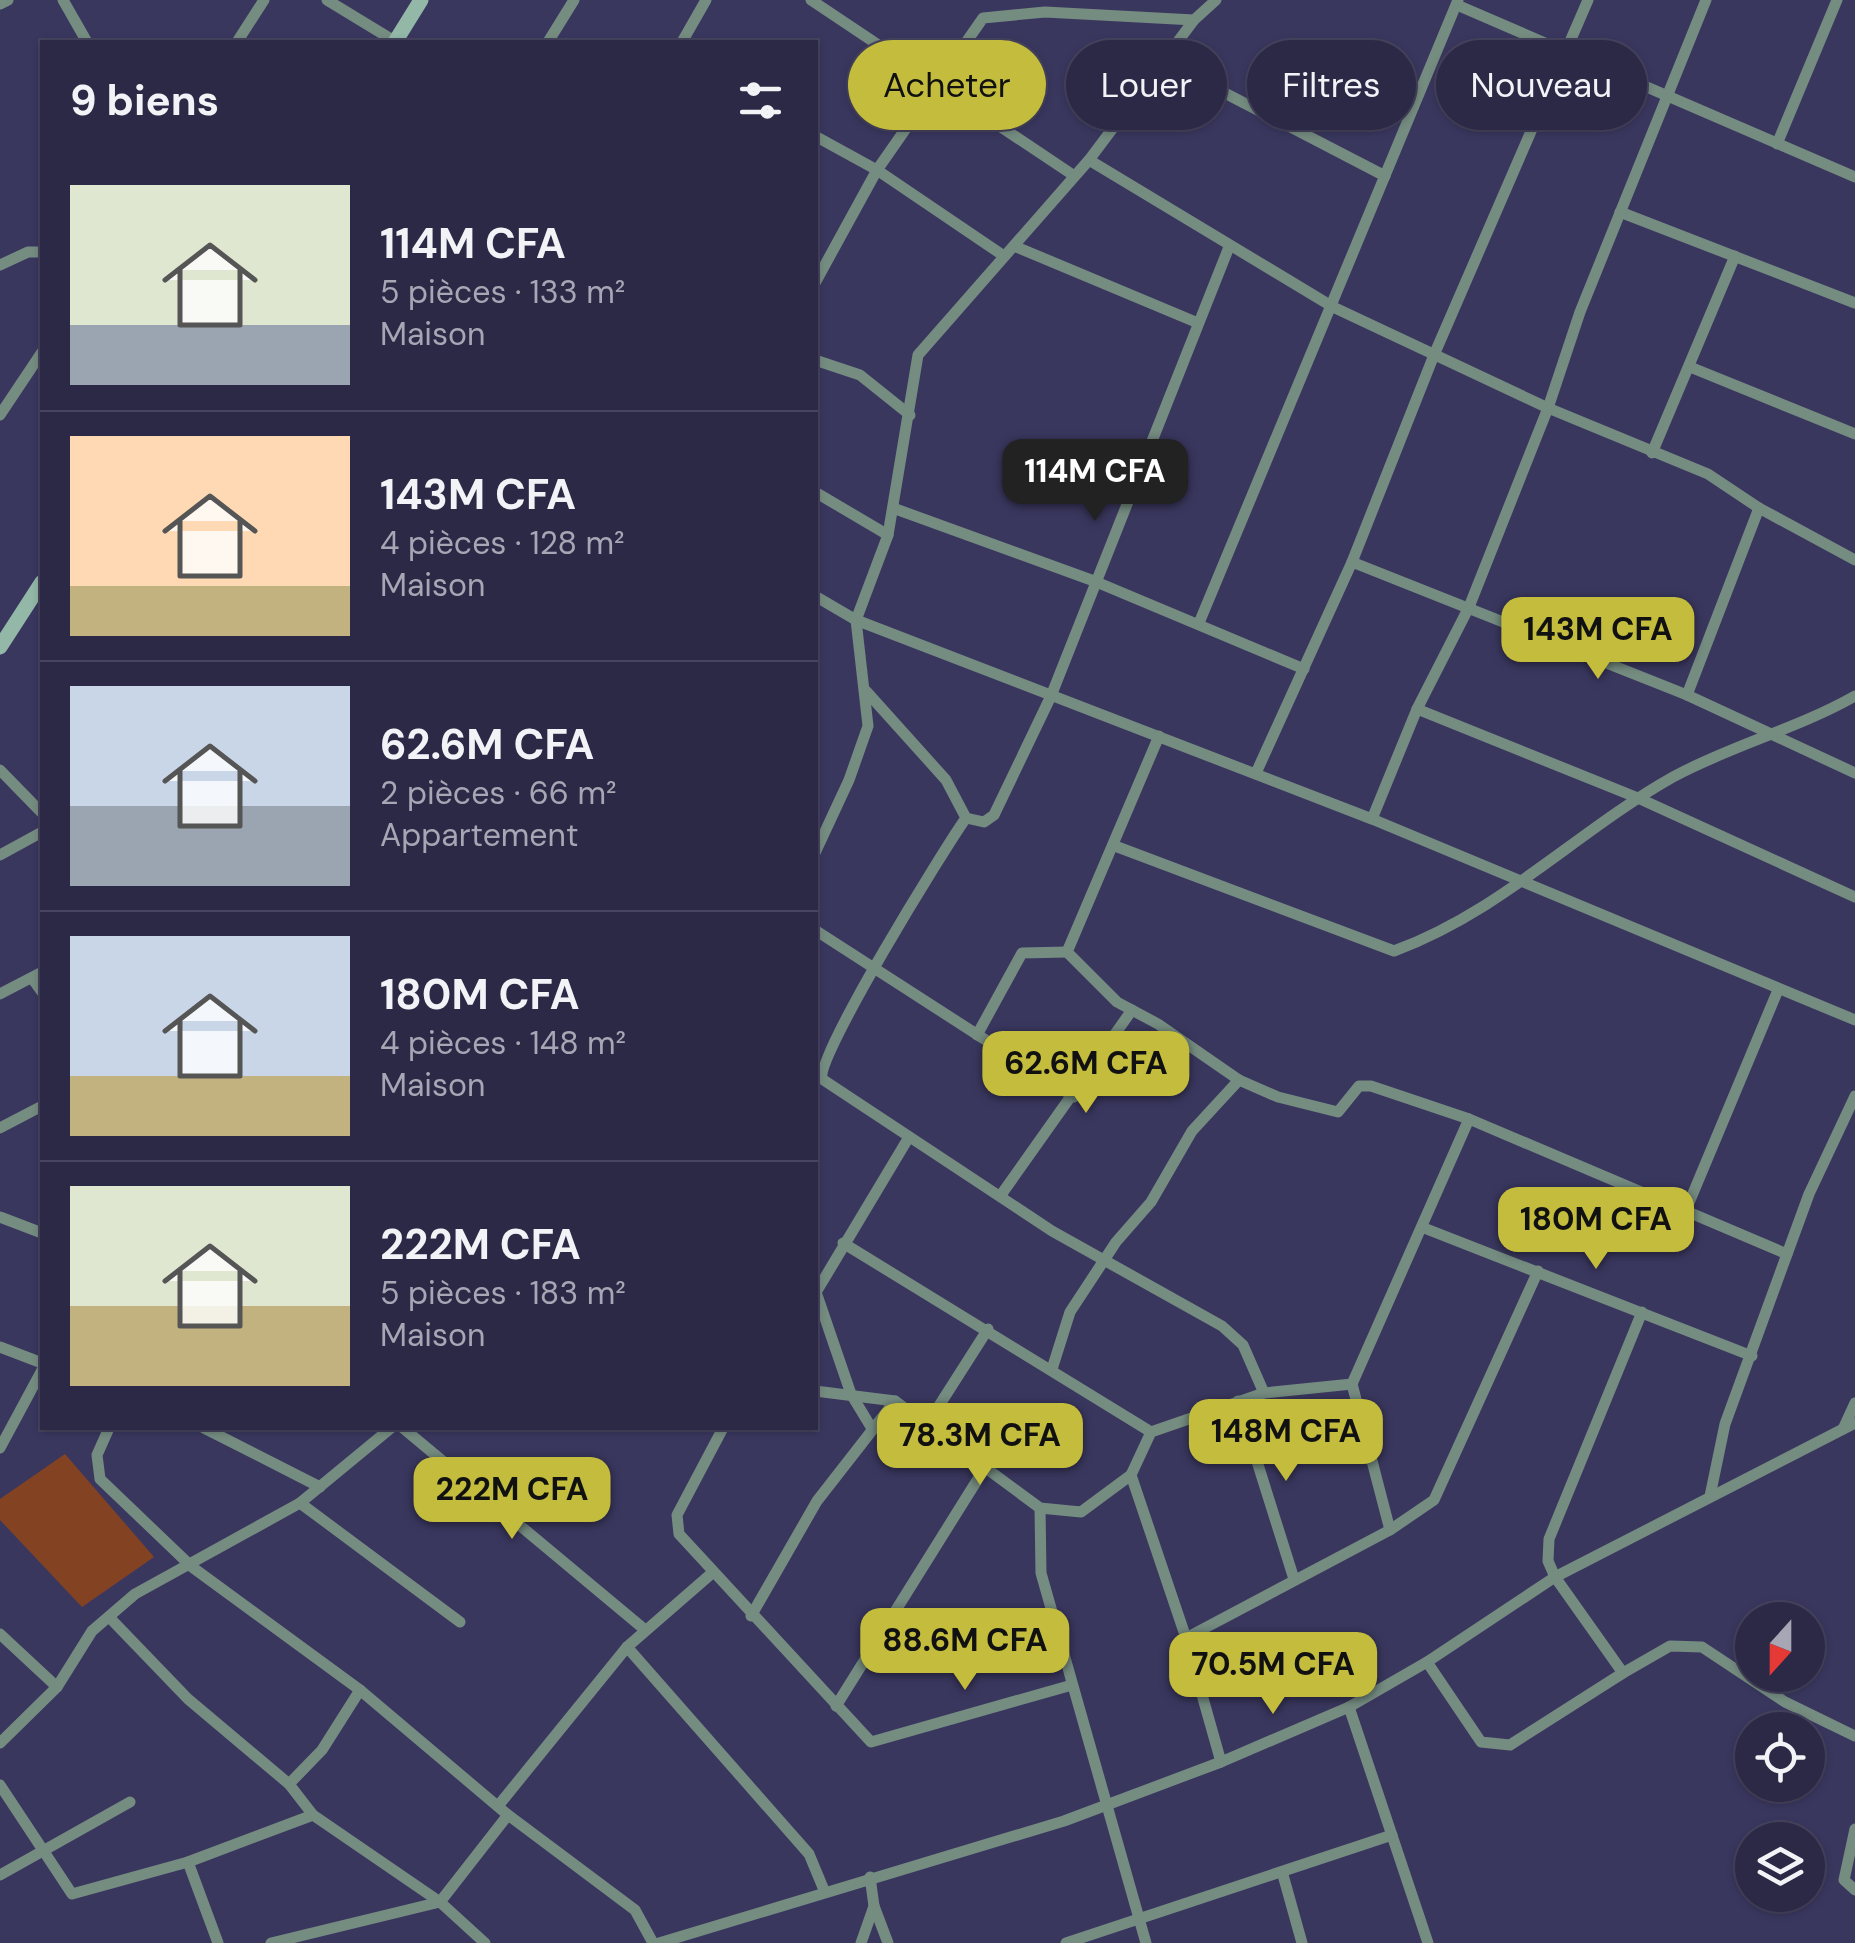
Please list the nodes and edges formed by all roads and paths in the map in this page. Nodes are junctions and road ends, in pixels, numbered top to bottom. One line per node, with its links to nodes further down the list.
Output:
1 (8, 0): 14 (street)
2 (63, 0): 17 (street)
3 (264, 0): 18 (street)
4 (327, 0): 19 (street)
5 (421, 0): 20 (street)
6 (574, 0): 21 (street)
7 (706, 0): 22 (street)
8 (810, 0): 23 (street)
9 (1216, 0): 16 (street)
10 (1588, 0): 27 (street)
11 (1706, 0): 30 (street)
12 (1837, 0): 36 (street)
13 (1458, 2): 26 (street); 40 (street)
14 (0, 4)
15 (1045, 6): 16 (street); 24 (street)
16 (1194, 20): 25 (street)
17 (86, 40)
18 (239, 40)
19 (392, 40)
20 (396, 40)
21 (549, 40)
22 (683, 40)
23 (871, 40)
24 (967, 40)
25 (1180, 40)
26 (1537, 40)
27 (1572, 40)
28 (1647, 89): 30 (street)
29 (1227, 94): 40 (street)
30 (1666, 97): 36 (street); 42 (street)
31 (904, 130): 38 (street)
32 (1006, 130): 39 (street)
33 (1112, 130): 37 (street)
34 (1533, 130): 53 (street)
35 (818, 138): 38 (street)
36 (1777, 144): 41 (street)
37 (1088, 160): 39 (street); 43 (street)
38 (877, 170): 44 (street); 48 (street)
39 (1073, 176): 44 (street)
40 (1385, 176): 50 (street)
41 (1855, 177)
42 (1620, 212): 46 (street); 56 (street)
43 (1229, 247): 50 (street); 51 (street)
44 (1009, 251): 51 (street); 58 (street)
45 (40, 252): 47 (street)
46 (1735, 256): 49 (street); 55 (street)
47 (0, 265)
48 (818, 278)
49 (1854, 300)
50 (1333, 307): 53 (street); 72 (street)
51 (1198, 323): 67 (street)
52 (40, 355): 57 (street)
53 (1434, 355): 56 (street); 66 (street)
54 (818, 361): 58 (street)
55 (1690, 366): 59 (street); 60 (street)
56 (1548, 408): 60 (street); 70 (street)
57 (0, 414)
58 (910, 415): 62 (street)
59 (1855, 434)
60 (1652, 454): 63 (street)
61 (818, 494): 64 (street)
62 (893, 508): 64 (street); 67 (street)
63 (1759, 508): 65 (street); 76 (street)
64 (888, 535): 71 (street)
65 (1855, 560)
66 (1352, 562): 70 (street); 74 (street)
67 (1094, 581): 72 (street); 77 (street)
68 (40, 585): 73 (street)
69 (818, 598): 71 (street)
70 (1469, 608): 76 (street); 79 (street)
71 (856, 620): 75 (street); 77 (street)
72 (1199, 623): 74 (street)
73 (0, 647)
74 (1304, 669): 83 (street)
75 (866, 692): 87 (street); 91 (street)
76 (1686, 695): 80 (street)
77 (1051, 696): 81 (street); 87 (street)
78 (1855, 696): 80 (street)
79 (1418, 709): 85 (street); 88 (street)
80 (1771, 735): 84 (street); 85 (street)
81 (1159, 736): 83 (street); 90 (street)
82 (0, 770): 86 (street)
83 (1256, 773): 88 (street)
84 (1855, 773)
85 (1638, 798): 93 (street); 94 (street)
86 (40, 811)
87 (966, 818): 97 (street)
88 (1372, 819): 93 (street)
89 (40, 833): 92 (street)
90 (1115, 846): 93 (street); 96 (street)
91 (818, 847)
92 (0, 854)
93 (1524, 883): 99 (street)
94 (1855, 897)
95 (818, 932): 97 (street)
96 (1067, 952): 101 (street); 103 (street)
97 (876, 970): 103 (street); 110 (street)
98 (37, 975): 100 (street)
99 (1778, 990): 102 (street); 112 (street)
100 (0, 994)
101 (1132, 1010): 104 (street); 106 (street)
102 (1855, 1020)
103 (977, 1035): 106 (street)
104 (1239, 1080): 108 (street); 118 (street)
105 (1855, 1096): 117 (street)
106 (1074, 1097): 111 (street)
107 (40, 1107): 109 (street)
108 (1470, 1120): 112 (street); 114 (street)
109 (0, 1128)
110 (909, 1138): 111 (street); 116 (street)
111 (1001, 1195): 118 (street)
112 (1686, 1210): 117 (street)
113 (0, 1217): 115 (street)
114 (1424, 1228): 119 (street); 129 (street)
115 (40, 1231)
116 (844, 1242): 120 (street); 123 (street)
117 (1787, 1254): 125 (street)
118 (1103, 1262): 127 (street); 131 (street)
119 (1538, 1271): 122 (street); 152 (street)
120 (818, 1288)
121 (818, 1301): 132 (street)
122 (1642, 1312): 125 (street); 155 (street)
123 (988, 1328): 127 (street); 136 (street)
124 (0, 1347): 126 (street)
125 (1752, 1356): 149 (street)
126 (40, 1365)
127 (1052, 1368): 144 (street)
128 (40, 1370): 145 (street)
129 (1352, 1384): 131 (street); 152 (street)
130 (818, 1391): 132 (street)
131 (1264, 1393): 133 (street)
132 (851, 1394): 134 (street); 138 (street)
133 (1238, 1400): 144 (street); 156 (street)
134 (894, 1401): 136 (street); 138 (street)
135 (1855, 1404): 137 (street)
136 (928, 1423): 146 (street)
137 (1849, 1426): 149 (street)
138 (871, 1427): 157 (street)
139 (108, 1430): 153 (street)
140 (208, 1430): 148 (street)
141 (389, 1430): 148 (street)
142 (405, 1430): 160 (street)
143 (722, 1430): 154 (street)
144 (1151, 1432): 147 (street)
145 (0, 1448)
146 (986, 1466): 151 (street); 169 (street)
147 (1131, 1475): 151 (street); 162 (street)
148 (320, 1487): 150 (street)
149 (1710, 1496): 155 (street)
150 (300, 1504): 153 (street); 159 (street)
151 (1040, 1508): 166 (street)
152 (1390, 1530): 156 (street)
153 (192, 1567): 158 (street); 168 (street)
154 (711, 1574): 157 (street); 160 (street)
155 (1556, 1577): 164 (street); 165 (street)
156 (1294, 1579): 162 (street)
157 (751, 1616): 169 (street)
158 (109, 1617): 167 (street); 174 (street)
159 (460, 1622)
160 (644, 1629): 163 (street)
161 (0, 1634): 167 (street)
162 (1186, 1638): 173 (street)
163 (628, 1647): 178 (street); 187 (street)
164 (1427, 1662): 165 (street); 170 (street)
165 (1623, 1673): 171 (street)
166 (1072, 1684): 169 (street); 177 (street)
167 (57, 1687): 172 (street)
168 (360, 1690): 174 (street); 178 (street)
169 (836, 1706)
170 (1349, 1707): 173 (street); 181 (street)
171 (1855, 1736)
172 (0, 1743)
173 (1220, 1762): 177 (street)
174 (289, 1784): 179 (street)
175 (0, 1785): 182 (street)
176 (130, 1802): 182 (street)
177 (1109, 1803): 186 (street); 191 (street)
178 (503, 1810): 189 (street); 195 (street)
179 (313, 1815): 183 (street); 189 (street)
180 (1855, 1829): 188 (street)
181 (1392, 1836): 185 (street); 201 (street)
182 (45, 1852): 183 (street); 184 (street)
183 (188, 1862): 192 (street)
184 (0, 1874)
185 (1283, 1874): 191 (street); 200 (street)
186 (870, 1877): 187 (street); 190 (street)
187 (824, 1890): 195 (street)
188 (1855, 1890)
189 (440, 1902): 193 (street); 194 (street)
190 (874, 1906): 196 (street); 197 (street)
191 (1138, 1919): 198 (street); 199 (street)
192 (218, 1943)
193 (271, 1943)
194 (484, 1943)
195 (656, 1943)
196 (860, 1943)
197 (888, 1943)
198 (1066, 1943)
199 (1146, 1943)
200 (1302, 1943)
201 (1428, 1943)

